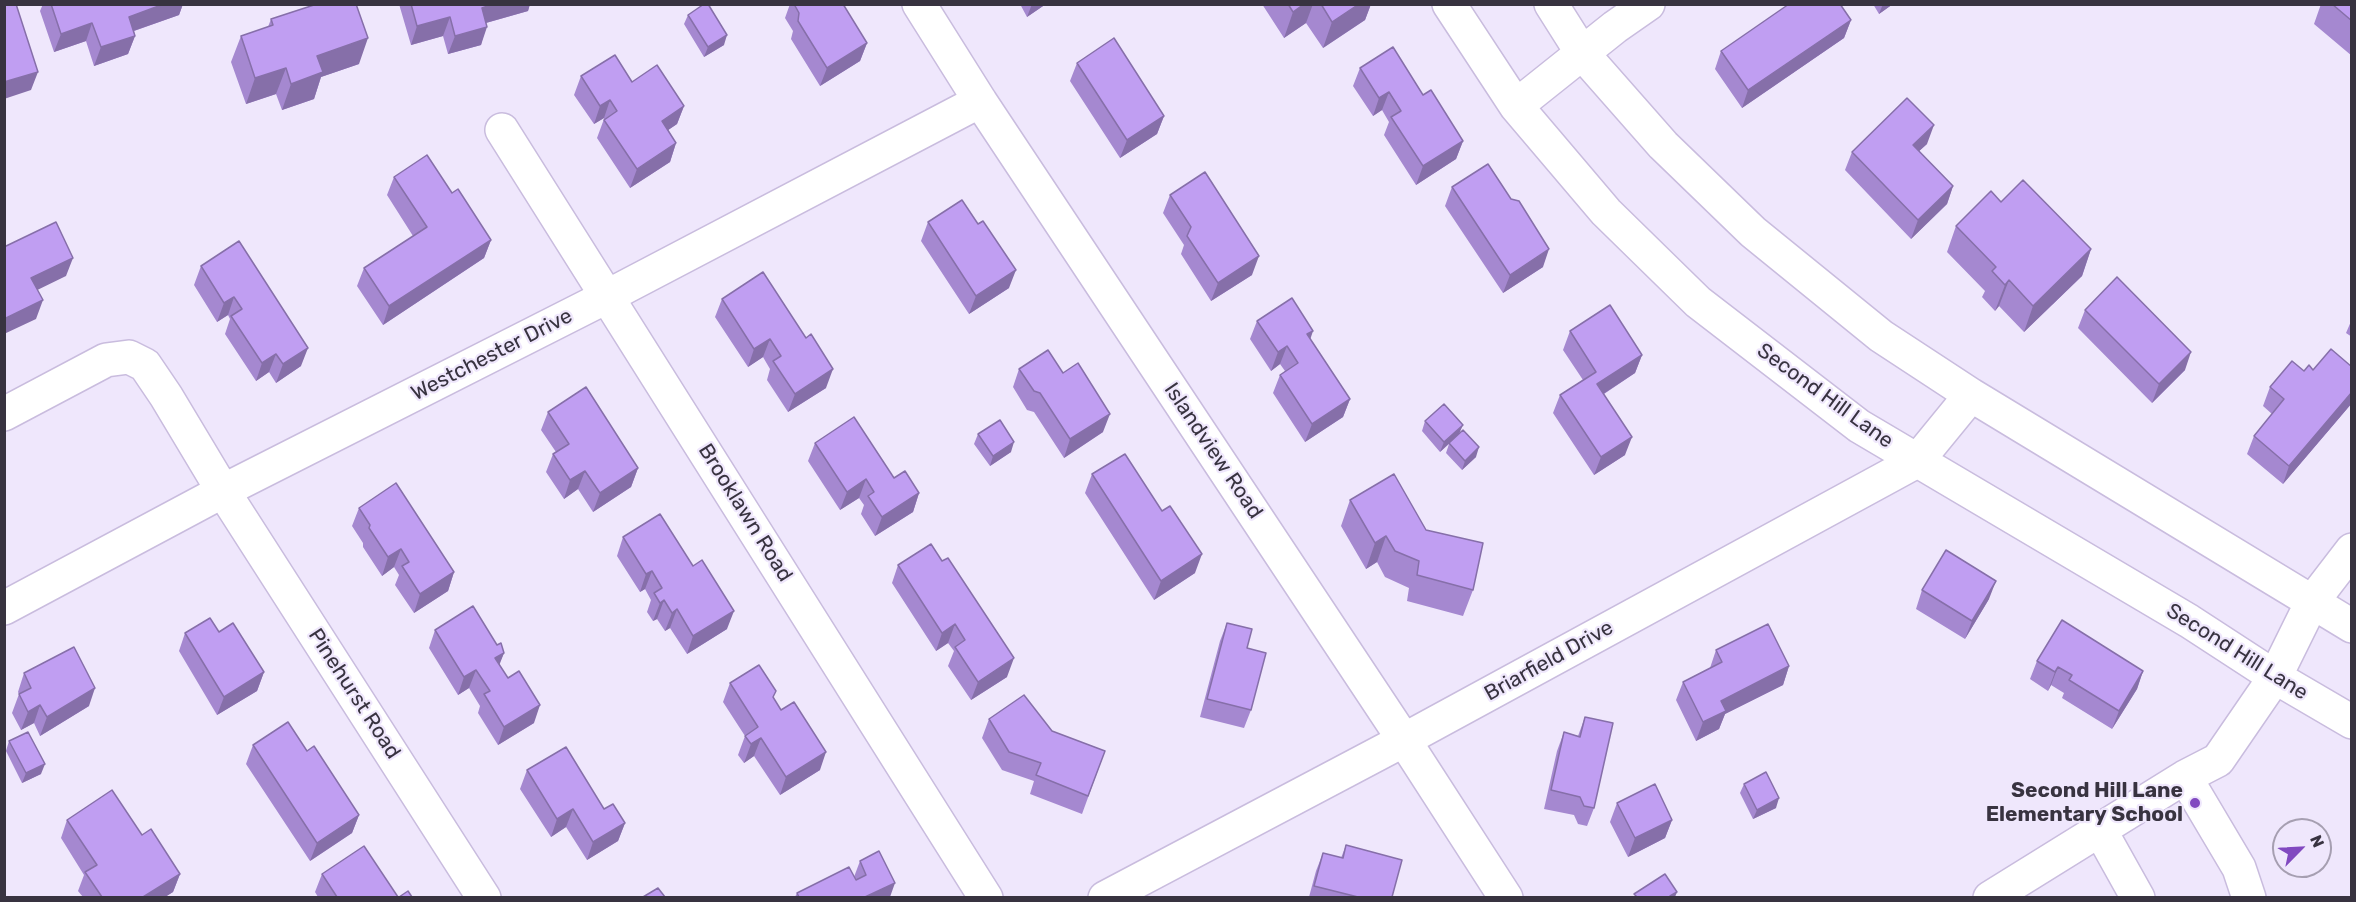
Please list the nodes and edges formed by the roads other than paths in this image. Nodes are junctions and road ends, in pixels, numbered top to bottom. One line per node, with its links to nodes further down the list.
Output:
1 (919, 4): 6 (street, Islandview Road)
2 (1449, 4): 7 (street, Second Hill Lane)
3 (1551, 4): 5 (street)
4 (1648, 4): 5 (street)
5 (1582, 53): 7 (street); 10 (street)
6 (980, 101): 9 (street, Westchester Drive); 20 (street, Islandview Road)
7 (1516, 106): 12 (street, Second Hill Lane)
8 (502, 130): 9 (street, Brooklawn Road)
9 (608, 296): 13 (street, Westchester Drive); 24 (street, Brooklawn Road)
10 (1971, 395): 12 (street, Briarfield Drive); 15 (street)
11 (4, 414): 13 (street, Pinehurst Road)
12 (1917, 461): 18 (street, Second Hill Lane); 20 (street, Briarfield Drive)
13 (223, 491): 16 (street, Westchester Drive); 23 (street, Pinehurst Road)
14 (2352, 550): 15 (street)
15 (2312, 602): 17 (street); 18 (street)
16 (4, 608)
17 (2352, 626)
18 (2275, 677): 19 (street, Second Hill Lane); 21 (street)
19 (2352, 722)
20 (1404, 740): 25 (street, Briarfield Drive); 26 (street, Islandview Road)
21 (2185, 777): 22 (street); 29 (street)
22 (2100, 830): 27 (street); 28 (street)
23 (484, 897)
24 (987, 897)
25 (1105, 897)
26 (1506, 897)
27 (1990, 897)
28 (2138, 897)
29 (2249, 897)

